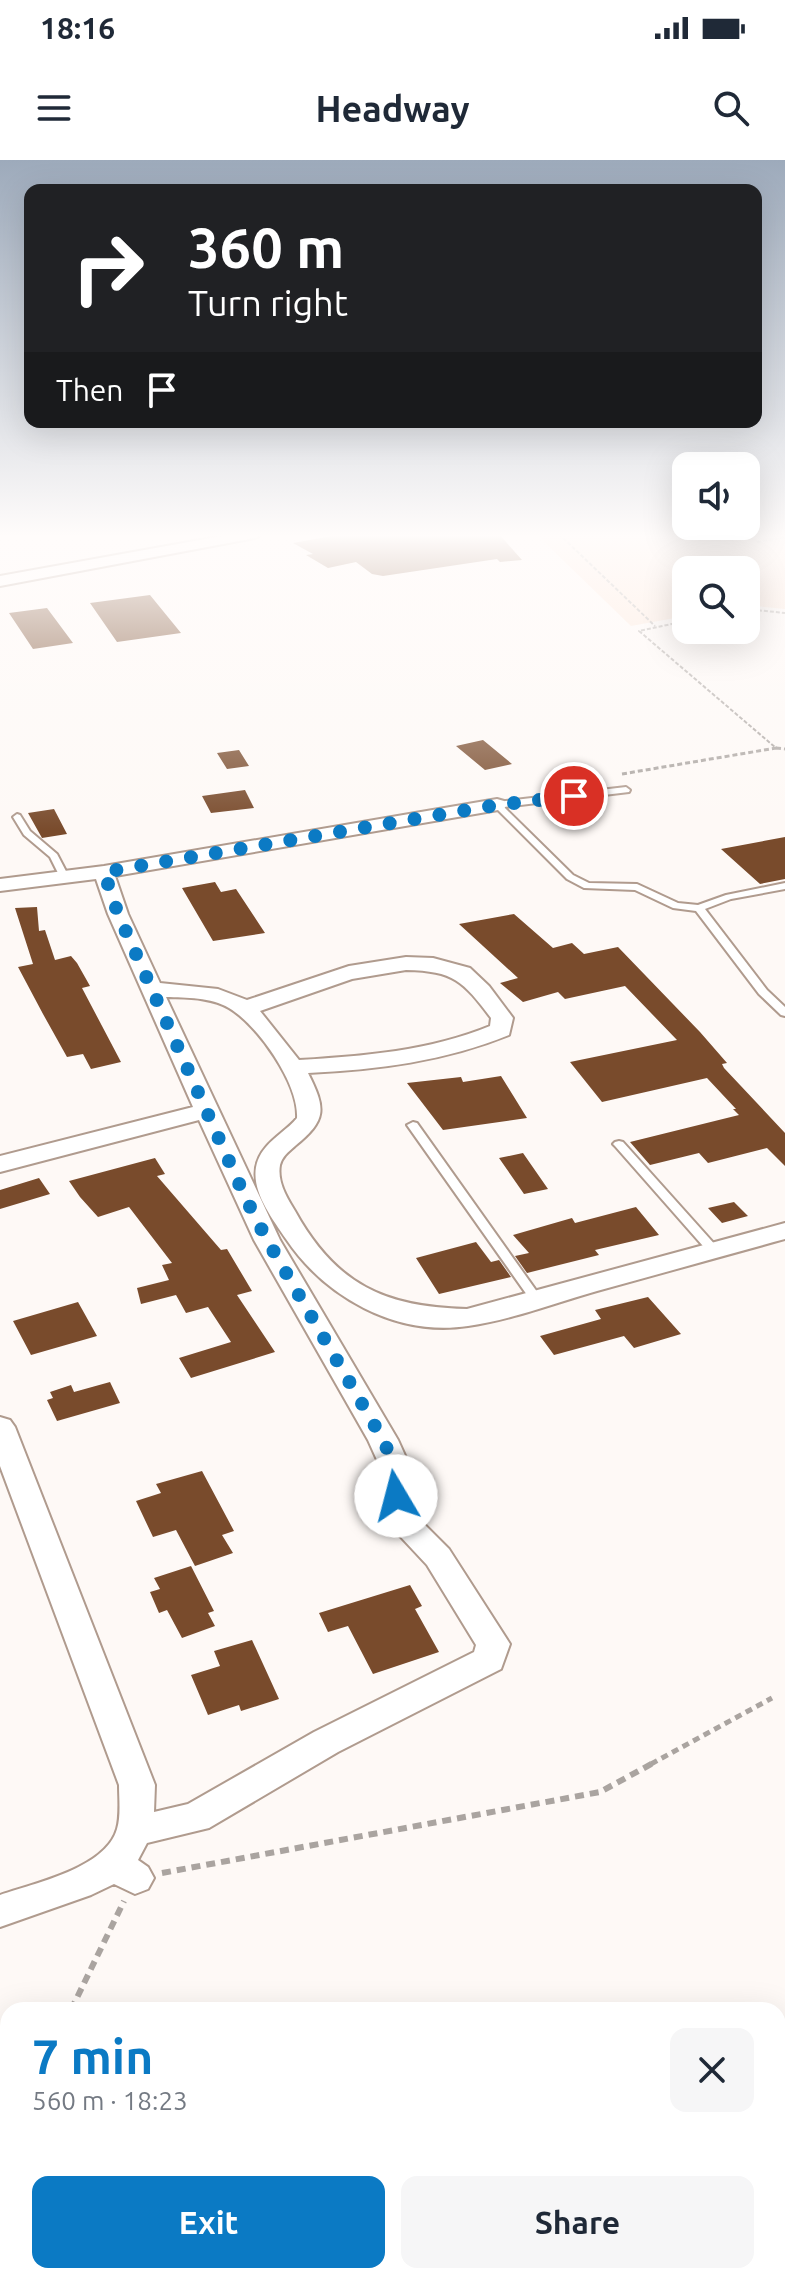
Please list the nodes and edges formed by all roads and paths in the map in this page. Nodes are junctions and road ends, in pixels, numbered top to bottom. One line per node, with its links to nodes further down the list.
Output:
1 (641, 633): 2 (path)
2 (776, 748): 3 (path); 4 (path)
3 (785, 749)
4 (623, 774)
5 (626, 790): 6 (lane)
6 (497, 805): 8 (street); 12 (lane)
7 (17, 817): 9 (lane)
8 (104, 872): 9 (street); 13 (street)
9 (64, 877): 10 (street)
10 (0, 885)
11 (785, 886): 12 (lane)
12 (699, 908): 15 (lane)
13 (153, 989): 14 (street); 17 (street)
14 (245, 1009): 16 (street); 16 (street)
15 (785, 1013)
16 (294, 1067): 23 (street)
17 (207, 1111): 20 (street); 26 (street)
18 (413, 1125): 23 (lane)
19 (619, 1144): 22 (lane)
20 (0, 1164)
21 (785, 1231): 22 (street)
22 (714, 1251): 23 (street)
23 (536, 1299)
24 (0, 1427): 26 (street)
25 (772, 1698): 27 (path)
26 (135, 1831): 27 (street)
27 (126, 1872): 28 (street); 29 (path)
28 (0, 1911)
29 (74, 2002)

